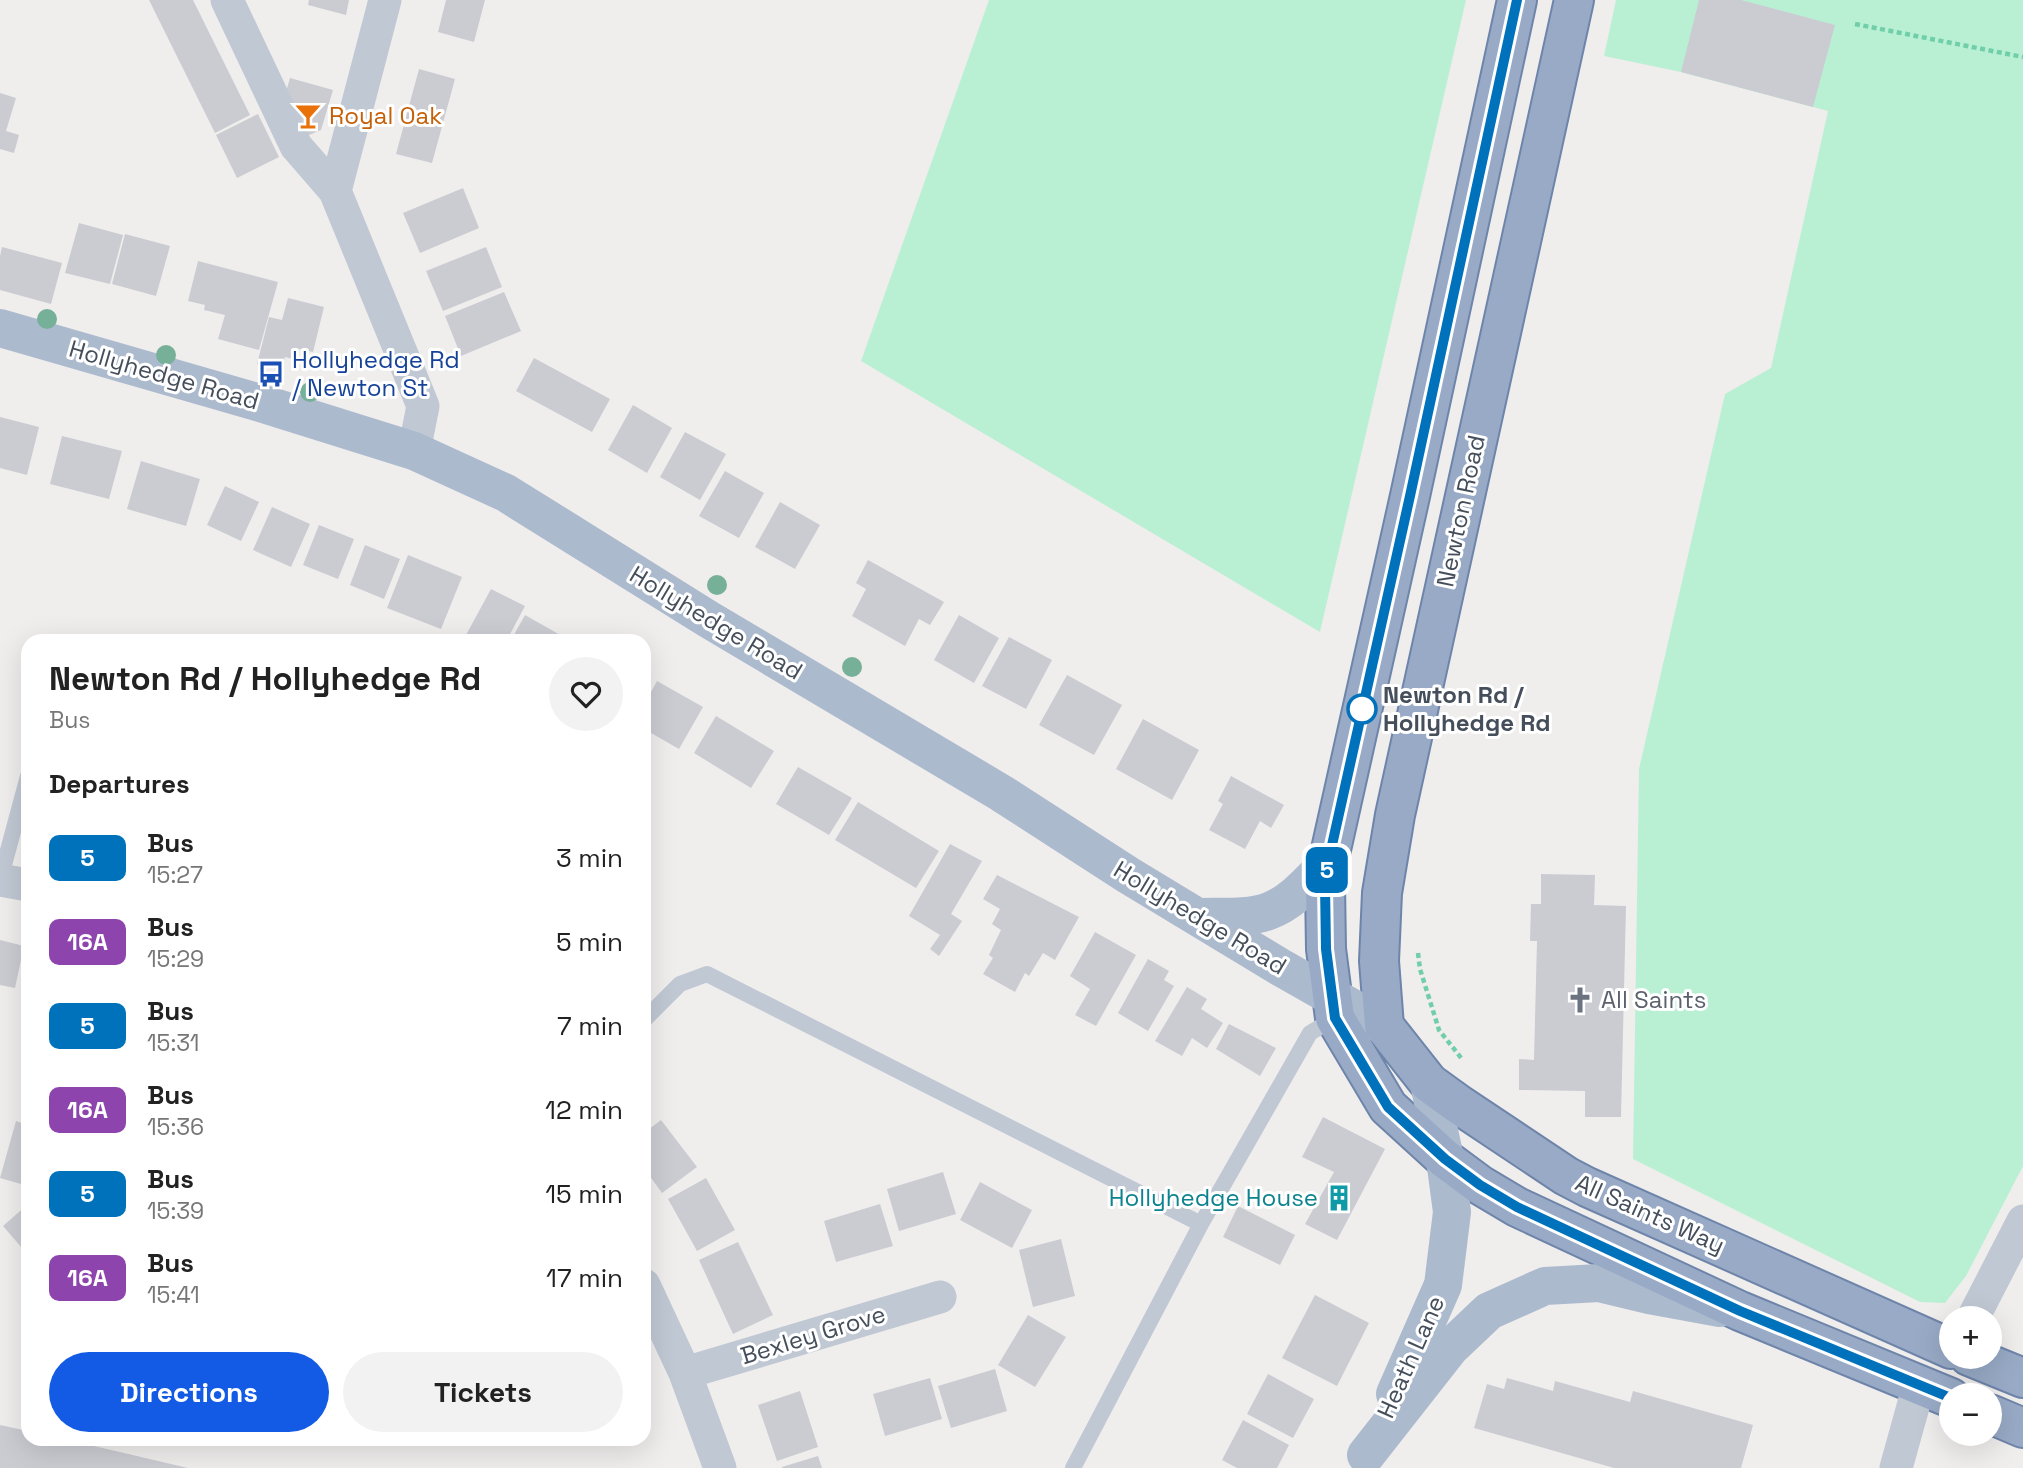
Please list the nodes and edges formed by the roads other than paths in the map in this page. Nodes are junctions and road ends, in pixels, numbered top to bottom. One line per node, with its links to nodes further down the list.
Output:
1 (227, 0): 5 (street)
2 (385, 0): 5 (street)
3 (1517, 0): 9 (highway)
4 (1574, 0): 15 (highway, Newton Road)
5 (335, 191): 7 (street)
6 (5, 331): 7 (main road, Hollyhedge Road)
7 (414, 452): 12 (main road, Hollyhedge Road)
8 (21, 802): 10 (lane)
9 (1328, 863): 12 (main road); 13 (highway)
10 (0, 880): 11 (street)
11 (21, 884)
12 (1198, 917): 13 (main road, Hollyhedge Road)
13 (1333, 1006): 15 (main road, Hollyhedge Road); 17 (highway, All Saints Way); 19 (lane)
14 (651, 1013): 19 (lane)
15 (1384, 1026): 16 (highway, All Saints Way)
16 (1429, 1083): 17 (main road, Heath Lane); 24 (highway, All Saints Way)
17 (1445, 1159): 23 (highway, All Saints Way); 31 (main road, Heath Lane)
18 (2023, 1220): 22 (street)
19 (1201, 1224): 33 (lane)
20 (940, 1297): 26 (street, Bexley Grove)
21 (651, 1300): 26 (street)
22 (1979, 1306)
23 (1740, 1311): 28 (highway, All Saints Way); 31 (main road)
24 (1939, 1344)
25 (2001, 1369): 27 (highway)
26 (685, 1373): 32 (street)
27 (2023, 1378)
28 (1935, 1392): 34 (street)
29 (2002, 1419): 30 (highway)
30 (2023, 1428)
31 (1363, 1462)
32 (720, 1468)
33 (1073, 1468)
34 (1896, 1468)

